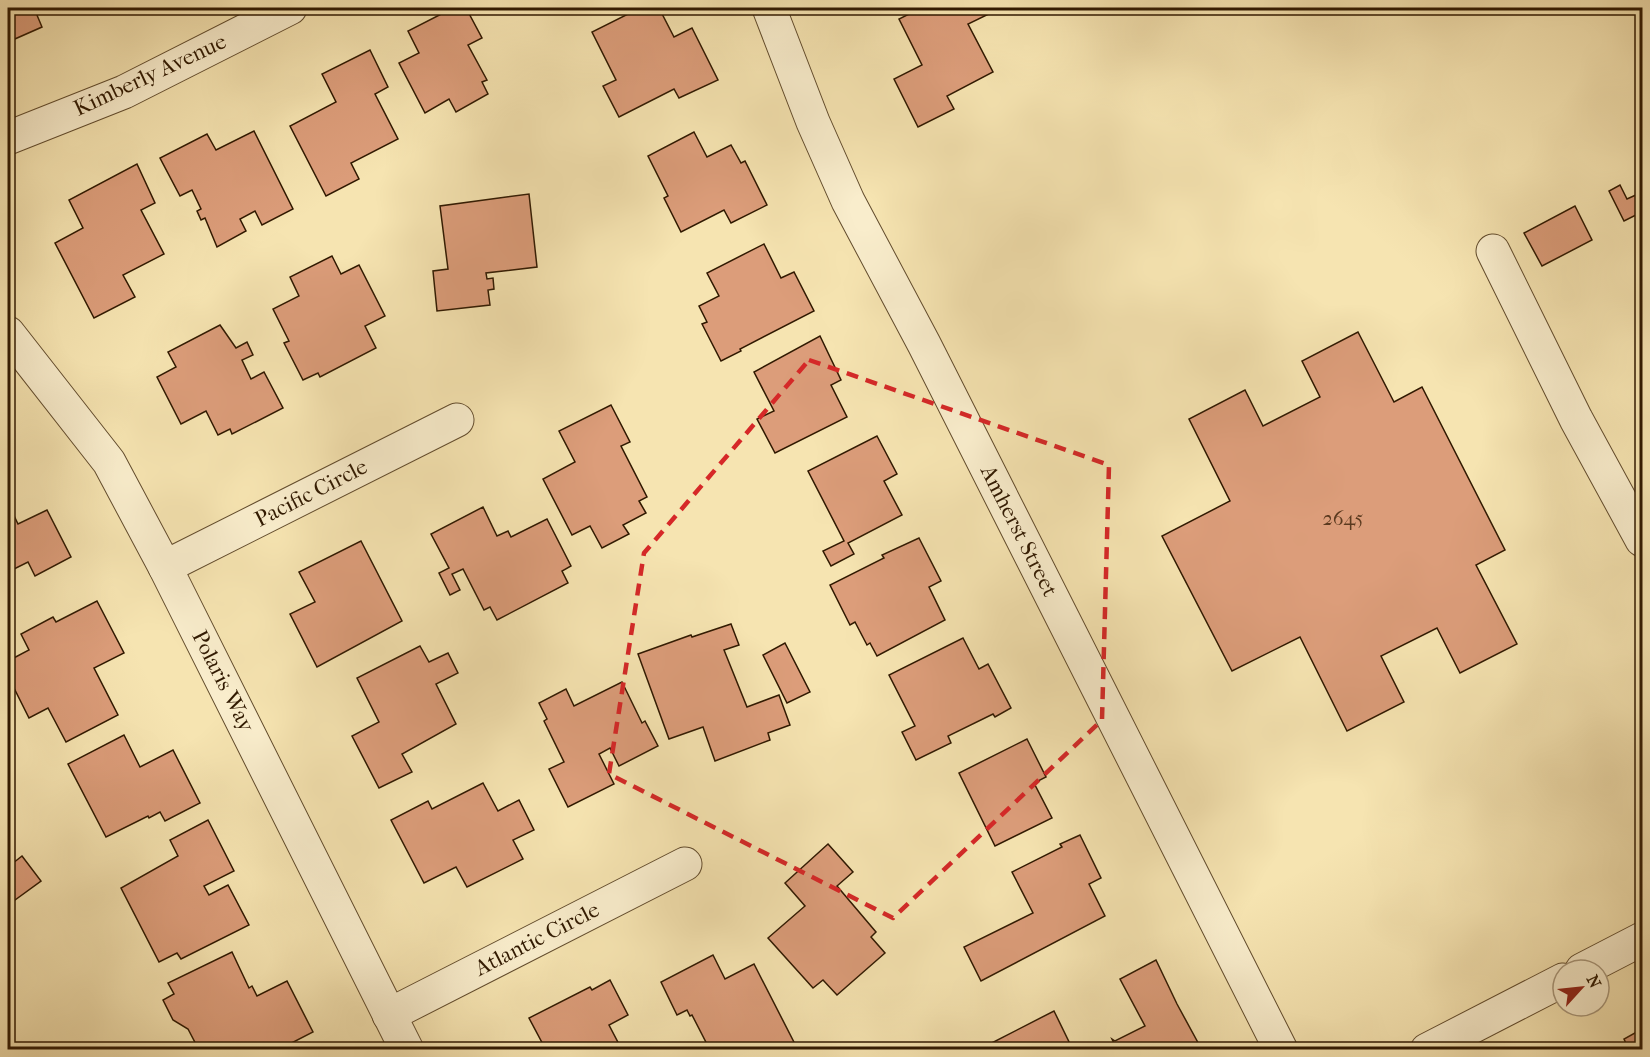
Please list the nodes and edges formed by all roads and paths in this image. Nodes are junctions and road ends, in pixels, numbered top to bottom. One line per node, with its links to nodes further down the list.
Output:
1 (290, 8): 3 (street, Kimberly Avenue)
2 (769, 8): 15 (street, Amherst Street)
3 (8, 138)
4 (1493, 251): 7 (street)
5 (8, 333): 8 (street, Polaris Way)
6 (458, 420): 8 (street, Pacific Circle)
7 (1642, 540)
8 (165, 567): 13 (street, Polaris Way)
9 (685, 864): 13 (street, Atlantic Circle)
10 (1642, 939): 11 (street)
11 (1605, 958)
12 (1551, 986): 16 (street)
13 (389, 1015): 14 (street, Polaris Way)
14 (407, 1050)
15 (1281, 1050)
16 (1427, 1050)

